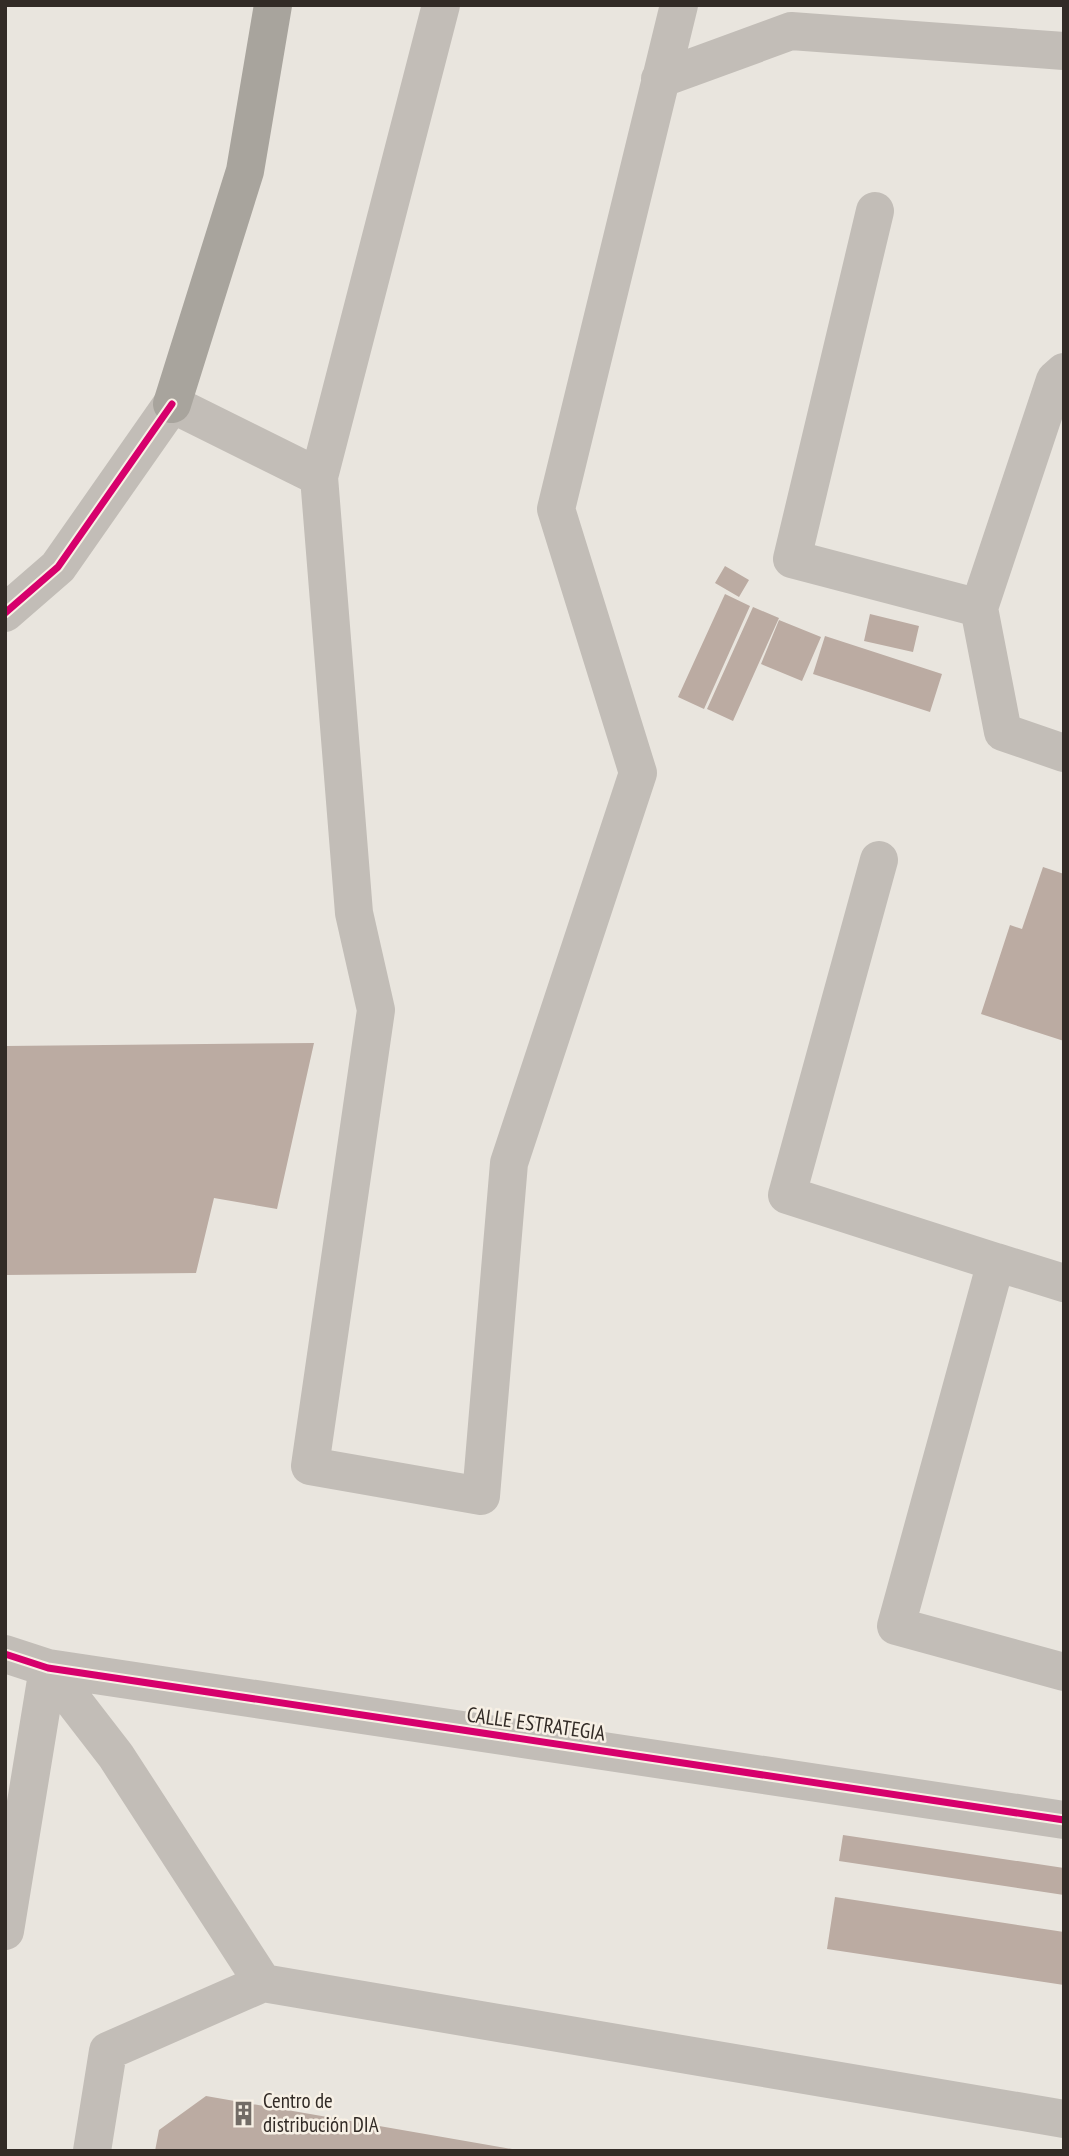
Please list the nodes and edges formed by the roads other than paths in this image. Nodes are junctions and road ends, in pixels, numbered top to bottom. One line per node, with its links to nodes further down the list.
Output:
1 (273, 5): 9 (highway)
2 (441, 5): 10 (street)
3 (679, 5): 6 (street)
4 (863, 20): 5 (street); 6 (street)
5 (1064, 51)
6 (660, 79): 10 (street)
7 (875, 211): 11 (street)
8 (1064, 372): 11 (street)
9 (172, 404): 10 (street); 12 (street)
10 (319, 477)
11 (979, 608): 13 (street)
12 (5, 613)
13 (1064, 753)
14 (879, 860): 15 (street)
15 (996, 1262): 16 (street); 19 (street)
16 (1064, 1283)
17 (5, 1654): 18 (street, CALLE ESTRATEGIA)
18 (48, 1668): 20 (street, CALLE ESTRATEGIA); 21 (street); 22 (street)
19 (1064, 1672)
20 (1064, 1820)
21 (5, 1931)
22 (263, 1983): 23 (street); 24 (street)
23 (1064, 2119)
24 (92, 2151)

